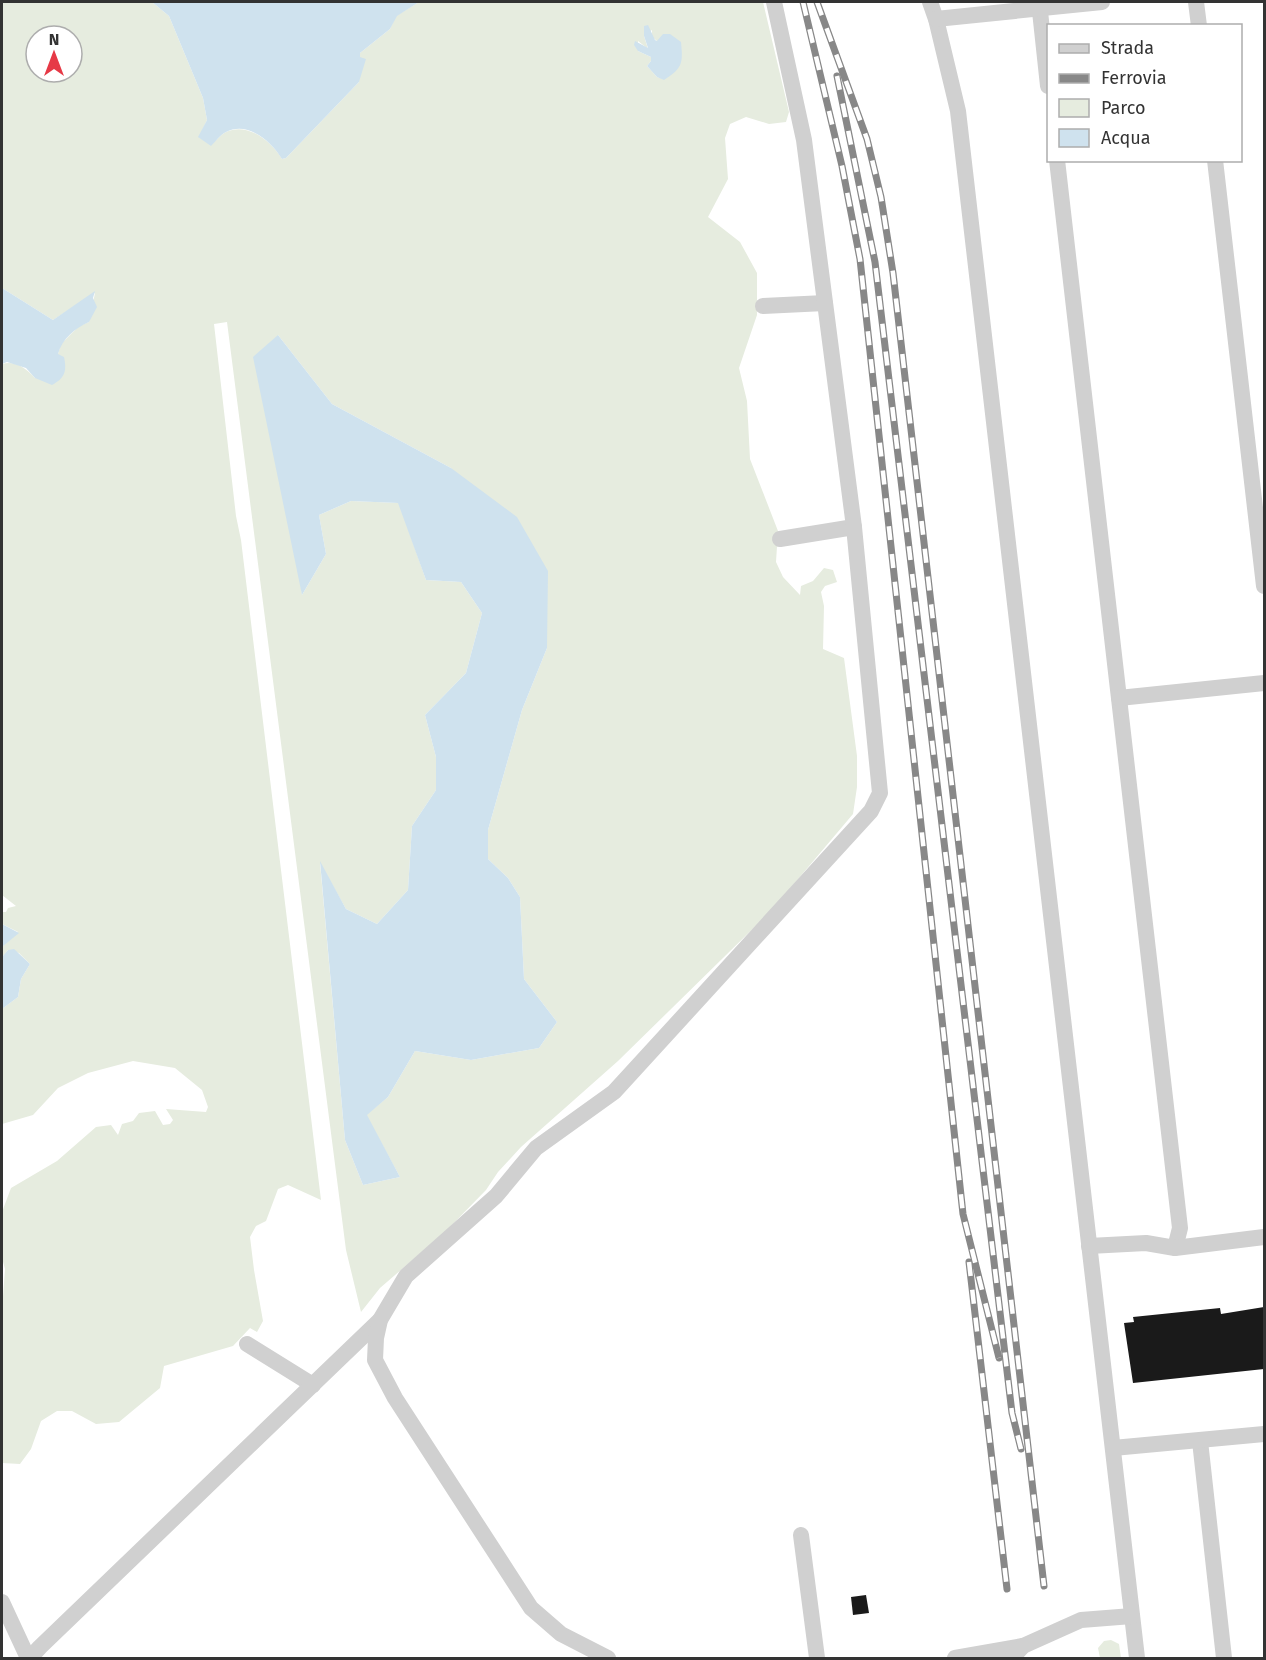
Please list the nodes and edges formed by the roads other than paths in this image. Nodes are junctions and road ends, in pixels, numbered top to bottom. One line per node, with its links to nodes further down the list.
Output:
1 (774, 2): 11 (lane)
2 (930, 2): 6 (lane)
3 (1102, 2): 5 (lane)
4 (1196, 2): 7 (lane)
5 (1039, 5): 6 (lane); 8 (lane)
6 (936, 19): 19 (lane)
7 (1199, 24)
8 (1047, 77)
9 (1057, 162): 17 (lane)
10 (1215, 162): 15 (lane)
11 (825, 303): 12 (lane); 13 (lane)
12 (763, 306)
13 (854, 527): 14 (lane); 21 (lane)
14 (780, 539)
15 (1264, 586)
16 (1264, 683): 17 (lane)
17 (1119, 699): 20 (lane)
18 (1264, 1238): 20 (lane)
19 (1089, 1246): 20 (lane); 26 (lane)
20 (1175, 1248)
21 (380, 1320): 23 (lane); 32 (lane)
22 (247, 1344): 23 (lane)
23 (313, 1384): 31 (lane)
24 (1264, 1434): 25 (lane)
25 (1200, 1441): 26 (lane); 36 (lane)
26 (1113, 1448): 29 (lane)
27 (801, 1534): 33 (lane)
28 (2, 1602): 31 (lane)
29 (1132, 1616): 30 (lane); 35 (lane)
30 (1017, 1652): 34 (lane)
31 (29, 1659)
32 (608, 1659)
33 (817, 1659)
34 (955, 1659)
35 (1137, 1659)
36 (1224, 1659)

